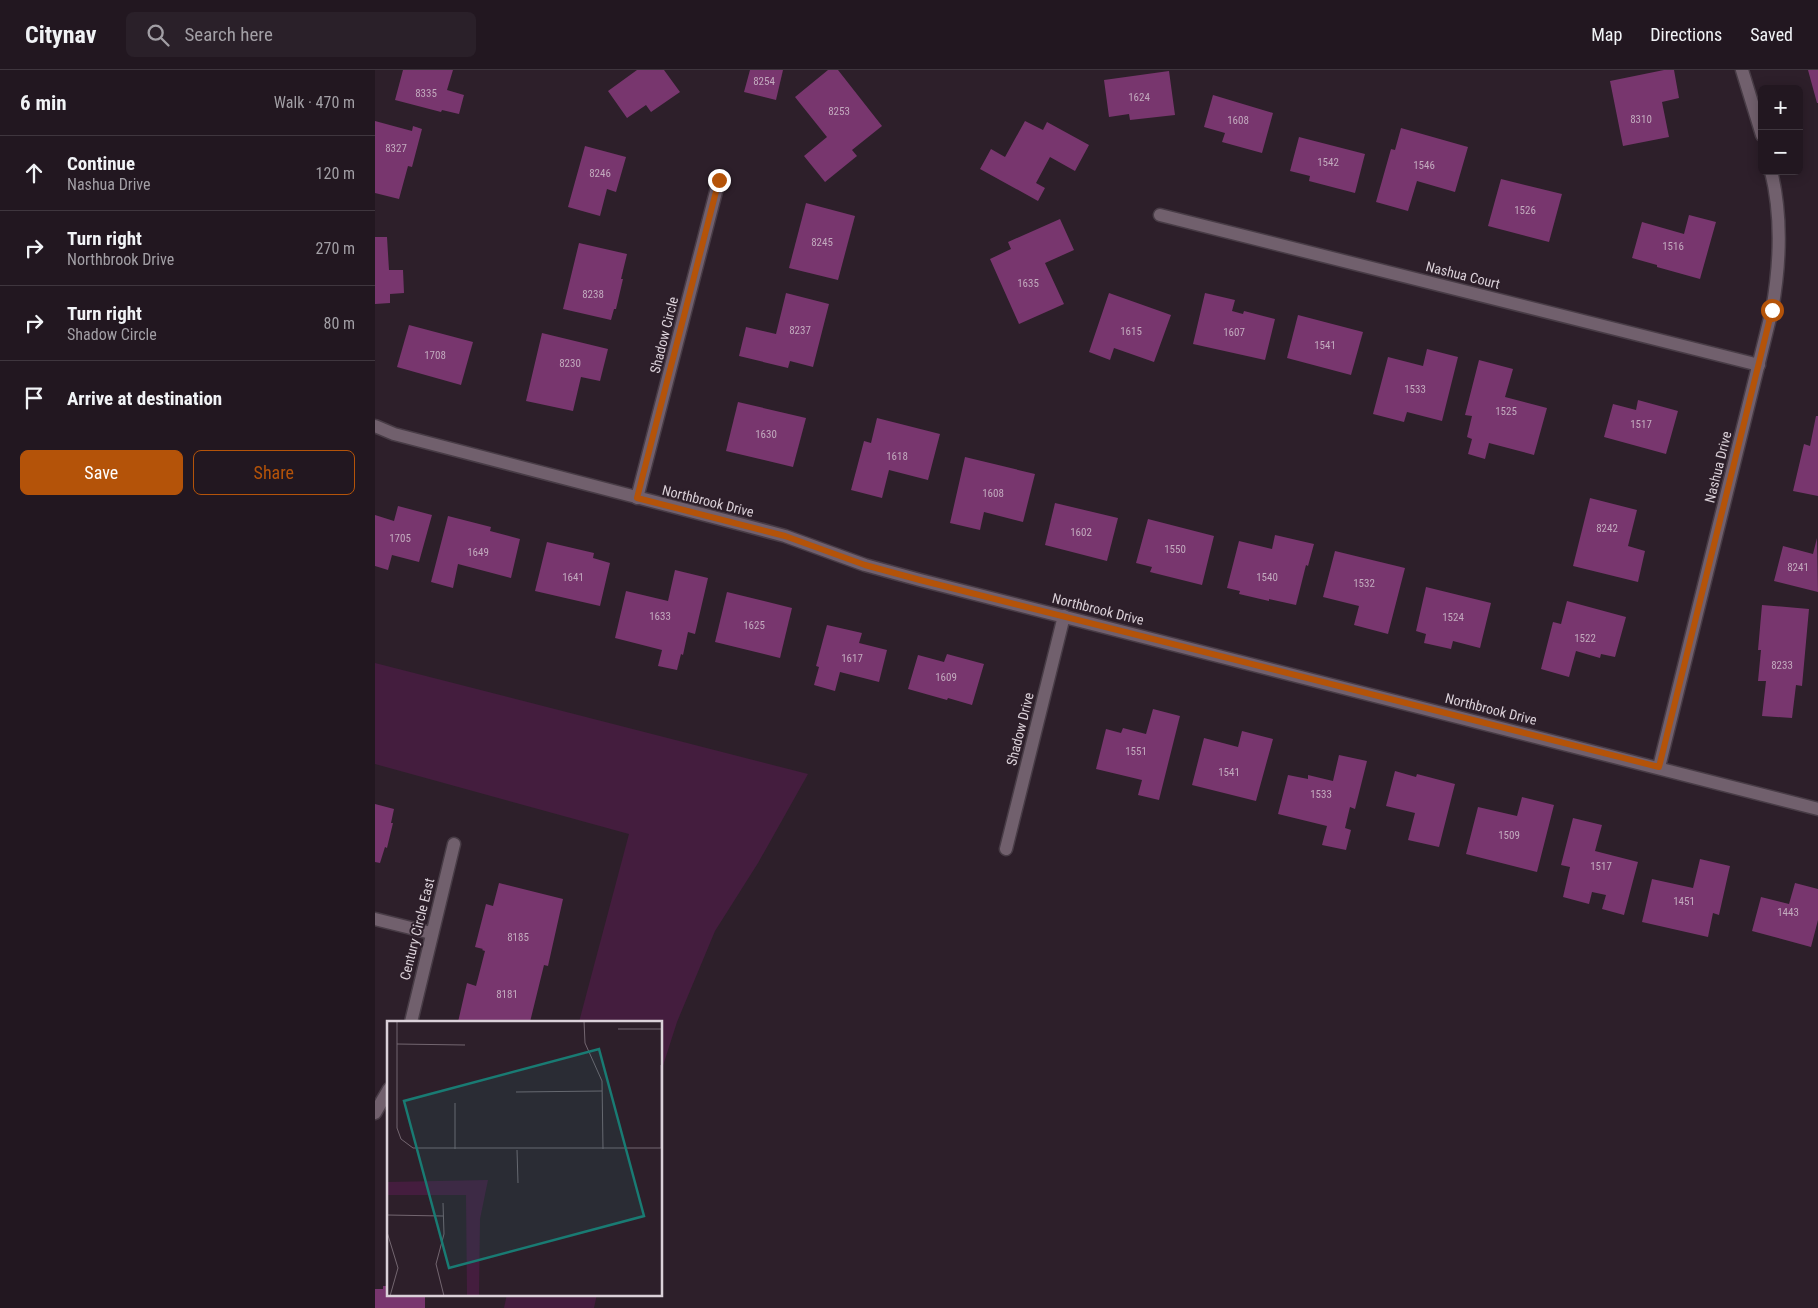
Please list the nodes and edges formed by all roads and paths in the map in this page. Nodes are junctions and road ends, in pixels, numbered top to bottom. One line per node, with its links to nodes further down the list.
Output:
1 (1741, 70): 2 (street)
2 (1760, 130)
3 (1772, 175): 6 (street, Nashua Drive)
4 (719, 180): 8 (street, Shadow Circle)
5 (1160, 215): 6 (street, Nashua Court)
6 (1759, 365): 10 (street, Nashua Drive)
7 (375, 426): 8 (street, Northbrook Drive)
8 (637, 498): 9 (street, Northbrook Drive)
9 (1064, 616): 10 (street, Northbrook Drive); 13 (street, Shadow Drive)
10 (1659, 767): 11 (street, Northbrook Drive)
11 (1818, 809)
12 (454, 844): 15 (street, Century Circle East)
13 (1007, 849)
14 (375, 919): 15 (street)
15 (431, 934): 16 (street, Century Circle East)
16 (411, 1021)
17 (387, 1092): 18 (street)
18 (375, 1113)

